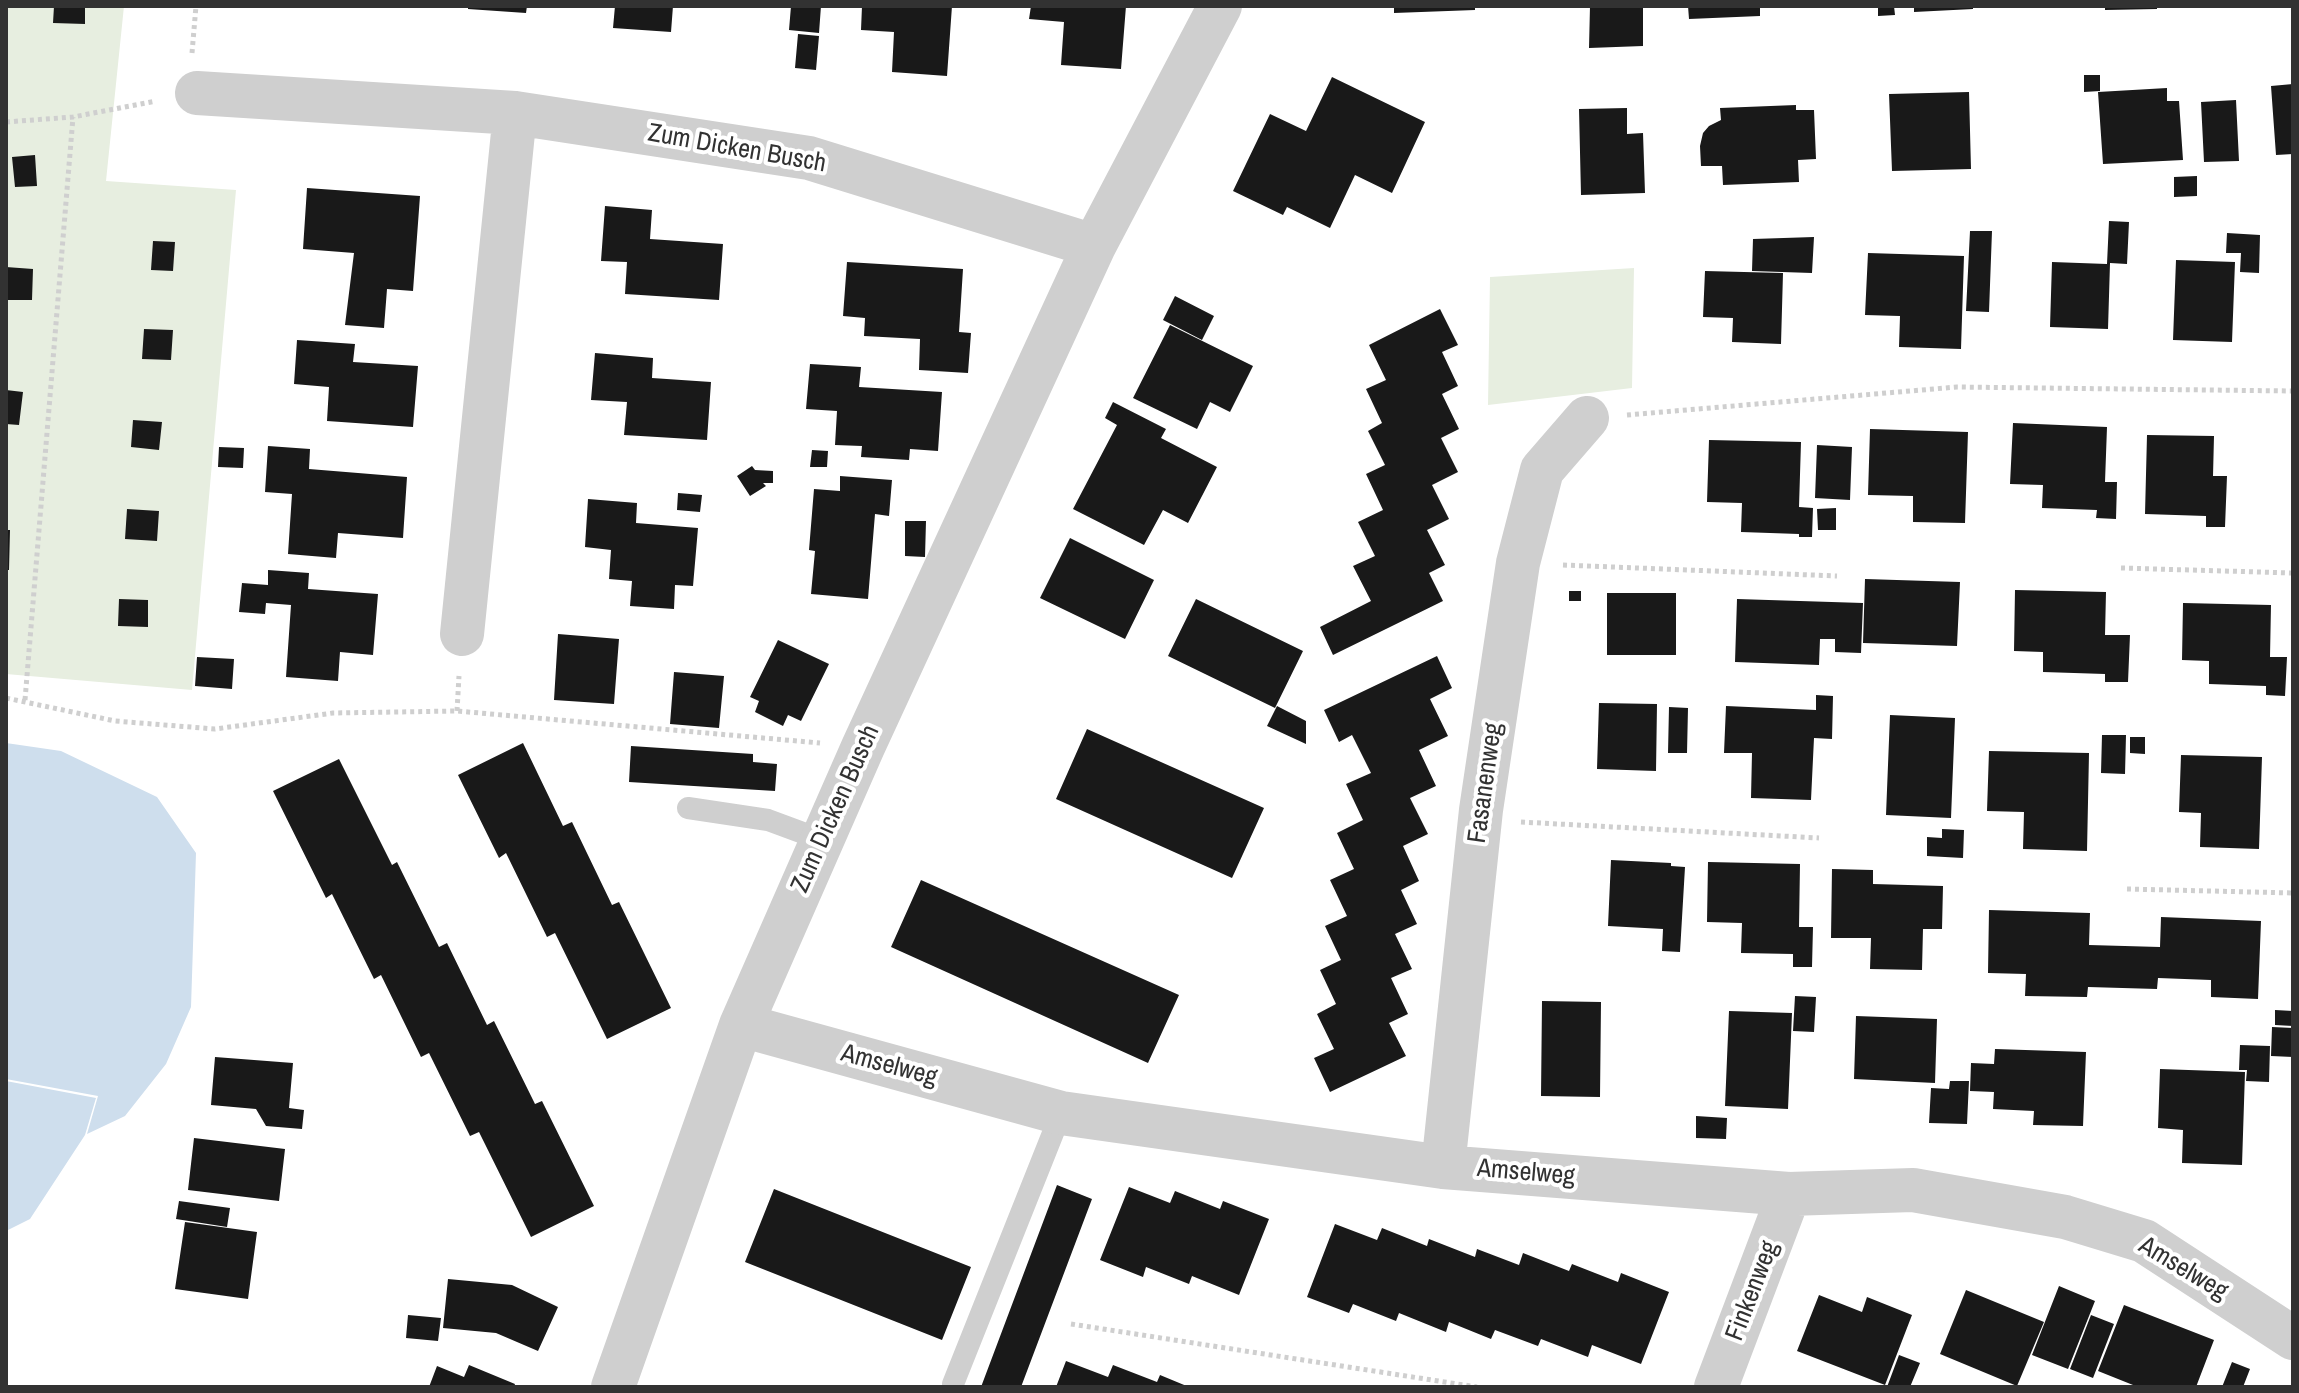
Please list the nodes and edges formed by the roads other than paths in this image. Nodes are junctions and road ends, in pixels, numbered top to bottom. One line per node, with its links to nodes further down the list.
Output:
1 (1220, 6): 4 (street, Zum Dicken Busch)
2 (197, 93): 3 (street, Zum Dicken Busch)
3 (515, 113): 4 (street, Zum Dicken Busch); 6 (street)
4 (1094, 246): 8 (street, Zum Dicken Busch)
5 (1587, 418): 11 (street, Fasanenweg)
6 (462, 634)
7 (688, 808): 8 (lane)
8 (822, 840): 9 (street, Zum Dicken Busch)
9 (741, 1025): 10 (street, Amselweg); 15 (street, Zum Dicken Busch)
10 (1061, 1113): 11 (street, Amselweg); 14 (lane)
11 (1443, 1167): 12 (street, Amselweg)
12 (1789, 1194): 13 (street, Amselweg); 16 (street, Finkenweg)
13 (2293, 1338)
14 (953, 1384)
15 (613, 1387)
16 (1716, 1387)

